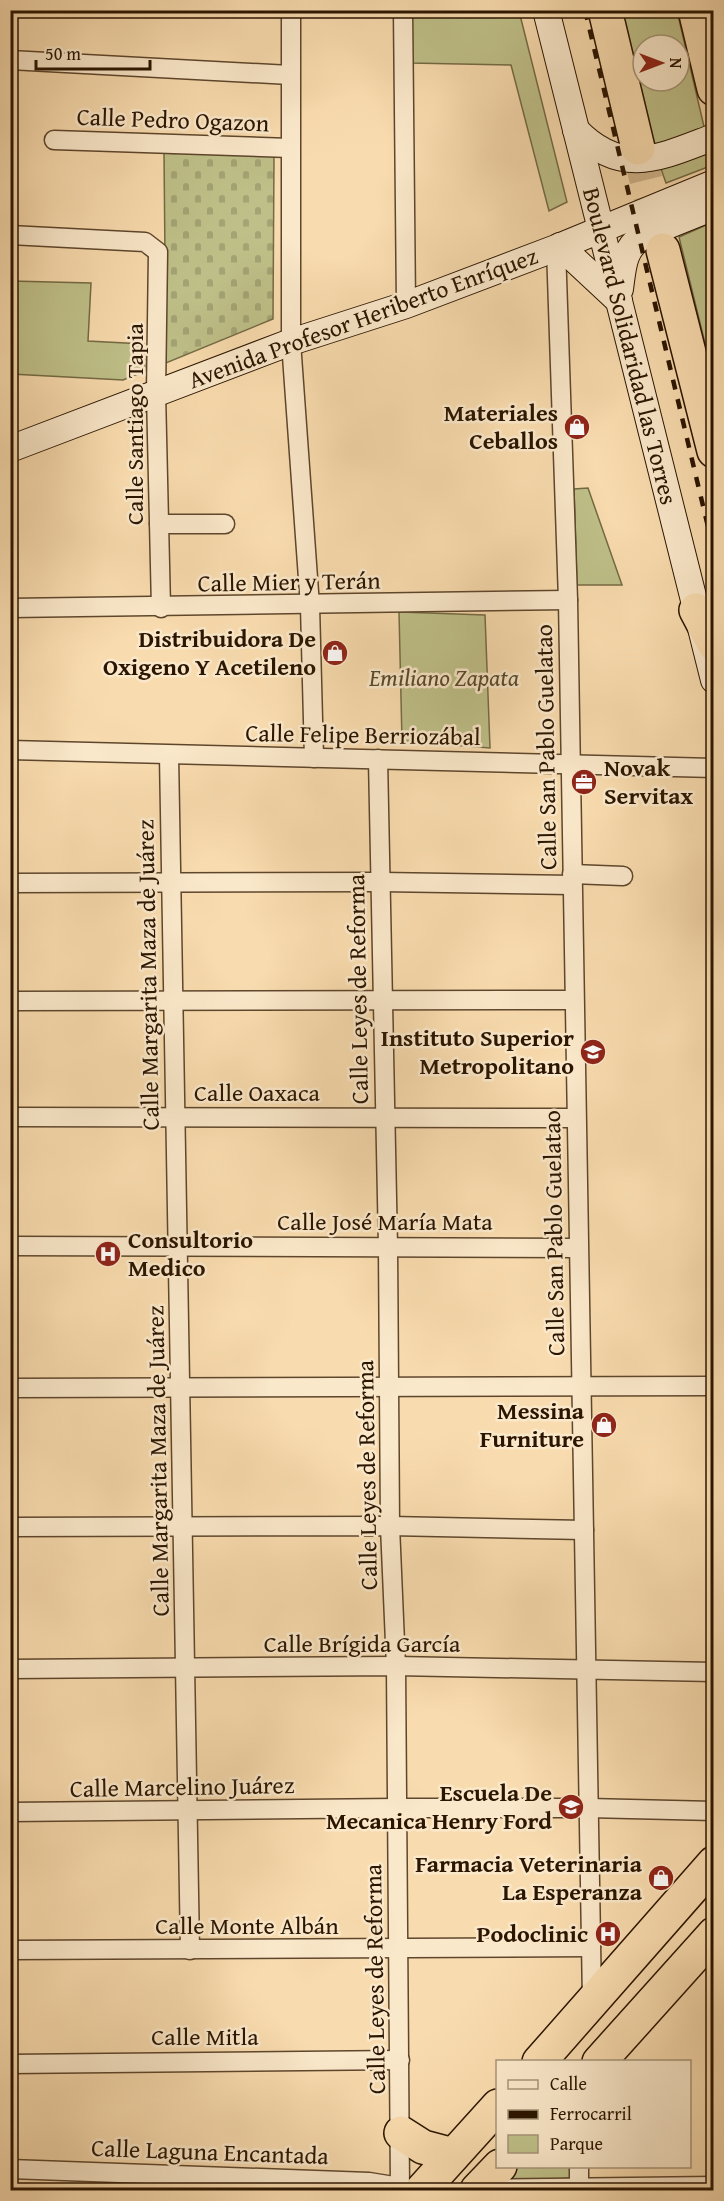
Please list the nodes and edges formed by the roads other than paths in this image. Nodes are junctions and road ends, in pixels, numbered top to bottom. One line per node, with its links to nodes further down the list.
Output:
1 (291, 10): 7 (street)
2 (403, 10): 21 (street)
3 (546, 10): 9 (main road, Boulevard Solidaridad las Torres)
4 (605, 10): 13 (highway)
5 (695, 10): 8 (highway)
6 (10, 60): 7 (street)
7 (290, 75): 12 (street)
8 (714, 89)
9 (576, 130): 10 (main road); 16 (main road, Boulevard Solidaridad las Torres)
10 (714, 137)
11 (54, 140): 12 (street, Calle Pedro Ogazon)
12 (290, 148): 22 (street)
13 (638, 148)
14 (714, 183): 16 (main road, Avenida Profesor Heriberto Enríquez)
15 (714, 207): 20 (main road)
16 (601, 230): 18 (main road, Avenida Profesor Heriberto Enríquez); 20 (main road, Boulevard Solidaridad las Torres)
17 (10, 235): 23 (street, Calle Santiago Tapia)
18 (558, 247): 20 (main road); 21 (main road, Avenida Profesor Heriberto Enríquez); 28 (street, Calle San Pablo Guelatao)
19 (663, 250): 25 (highway)
20 (619, 301): 32 (main road, Boulevard Solidaridad las Torres)
21 (406, 305): 22 (main road, Avenida Profesor Heriberto Enríquez)
22 (291, 342): 23 (main road, Avenida Profesor Heriberto Enríquez); 29 (street)
23 (156, 393): 24 (main road, Avenida Profesor Heriberto Enríquez); 26 (street, Calle Santiago Tapia)
24 (10, 449)
25 (714, 451)
26 (159, 524): 27 (street); 31 (street, Calle Santiago Tapia)
27 (225, 524)
28 (568, 600): 29 (street, Calle Mier y Terán); 39 (street, Calle San Pablo Guelatao)
29 (310, 606): 31 (street, Calle Mier y Terán); 37 (street)
30 (10, 608): 31 (street, Calle Mier y Terán)
31 (161, 608)
32 (696, 609): 33 (highway); 34 (main road, Boulevard Solidaridad las Torres)
33 (714, 644)
34 (714, 680)
35 (10, 750): 36 (street, Calle Felipe Berriozábal)
36 (169, 755): 37 (street, Calle Felipe Berriozábal); 45 (street, Calle Margarita Maza de Juárez)
37 (315, 758): 38 (street, Calle Felipe Berriozábal)
38 (378, 759): 39 (street, Calle Felipe Berriozábal); 43 (street, Calle Leyes de Reforma)
39 (569, 765): 40 (street, Calle Felipe Berriozábal); 42 (street, Calle San Pablo Guelatao)
40 (714, 768)
41 (623, 876): 42 (street)
42 (572, 880): 43 (street); 46 (street, Calle San Pablo Guelatao)
43 (381, 882): 45 (street); 48 (street, Calle Leyes de Reforma)
44 (10, 883): 45 (street)
45 (171, 883): 49 (street, Calle Margarita Maza de Juárez)
46 (574, 1000): 48 (street); 53 (street, Calle San Pablo Guelatao)
47 (10, 1001): 49 (street)
48 (382, 1001): 49 (street); 52 (street, Calle Leyes de Reforma)
49 (172, 1003): 50 (street, Calle Margarita Maza de Juárez)
50 (174, 1116): 51 (street, Calle Oaxaca); 52 (street, Calle Oaxaca); 54 (street, Calle Margarita Maza de Juárez)
51 (10, 1117)
52 (384, 1118): 53 (street, Calle Oaxaca); 56 (street, Calle Leyes de Reforma)
53 (576, 1119): 57 (street, Calle San Pablo Guelatao)
54 (178, 1245): 55 (street, Calle José María Mata); 56 (street, Calle José María Mata); 61 (street, Calle Margarita Maza de Juárez)
55 (10, 1246)
56 (388, 1247): 57 (street, Calle José María Mata); 58 (street, Calle Leyes de Reforma)
57 (578, 1248): 59 (street, Calle San Pablo Guelatao)
58 (388, 1385): 59 (street); 61 (street); 64 (street, Calle Leyes de Reforma)
59 (581, 1386): 60 (street); 66 (street, Calle San Pablo Guelatao)
60 (714, 1386)
61 (180, 1387): 62 (street); 63 (street, Calle Margarita Maza de Juárez)
62 (10, 1388)
63 (182, 1526): 64 (street); 65 (street); 69 (street, Calle Margarita Maza de Juárez)
64 (390, 1526): 66 (street); 67 (street, Calle Leyes de Reforma)
65 (10, 1527)
66 (584, 1530): 70 (street, Calle San Pablo Guelatao)
67 (396, 1666): 69 (street, Calle Brígida García); 70 (street, Calle Brígida García); 72 (street, Calle Leyes de Reforma)
68 (10, 1669): 69 (street, Calle Brígida García)
69 (186, 1669): 74 (street, Calle Margarita Maza de Juárez)
70 (585, 1669): 71 (street, Calle Brígida García); 73 (street, Calle San Pablo Guelatao)
71 (714, 1672)
72 (397, 1808): 73 (street, Calle Marcelino Juárez); 74 (street, Calle Marcelino Juárez); 82 (street, Calle Leyes de Reforma)
73 (588, 1808): 75 (street, Calle Marcelino Juárez); 79 (street, Calle San Pablo Guelatao)
74 (189, 1809): 76 (street, Calle Marcelino Juárez); 81 (street, Calle Margarita Maza de Juárez)
75 (714, 1811)
76 (10, 1812)
77 (714, 1863): 83 (highway)
78 (714, 1934): 86 (highway)
79 (591, 1947): 82 (street, Calle Monte Albán); 83 (street, Calle San Pablo Guelatao)
80 (10, 1950): 81 (street, Calle Monte Albán)
81 (190, 1950): 82 (street, Calle Monte Albán)
82 (399, 1950): 84 (street, Calle Leyes de Reforma)
83 (592, 2002): 85 (highway)
84 (400, 2060): 87 (street, Calle Mitla); 89 (street, Calle Leyes de Reforma)
85 (540, 2060)
86 (600, 2060)
87 (10, 2064)
88 (496, 2108): 90 (highway)
89 (401, 2133): 90 (highway); 97 (street, Calle Leyes de Reforma)
90 (453, 2155): 97 (highway)
91 (579, 2168): 96 (street)
92 (10, 2169): 94 (street, Calle Laguna Encantada)
93 (485, 2182): 96 (street)
94 (194, 2183): 97 (street, Calle Laguna Encantada)
95 (714, 2186): 96 (street)
96 (579, 2188)
97 (407, 2189)

